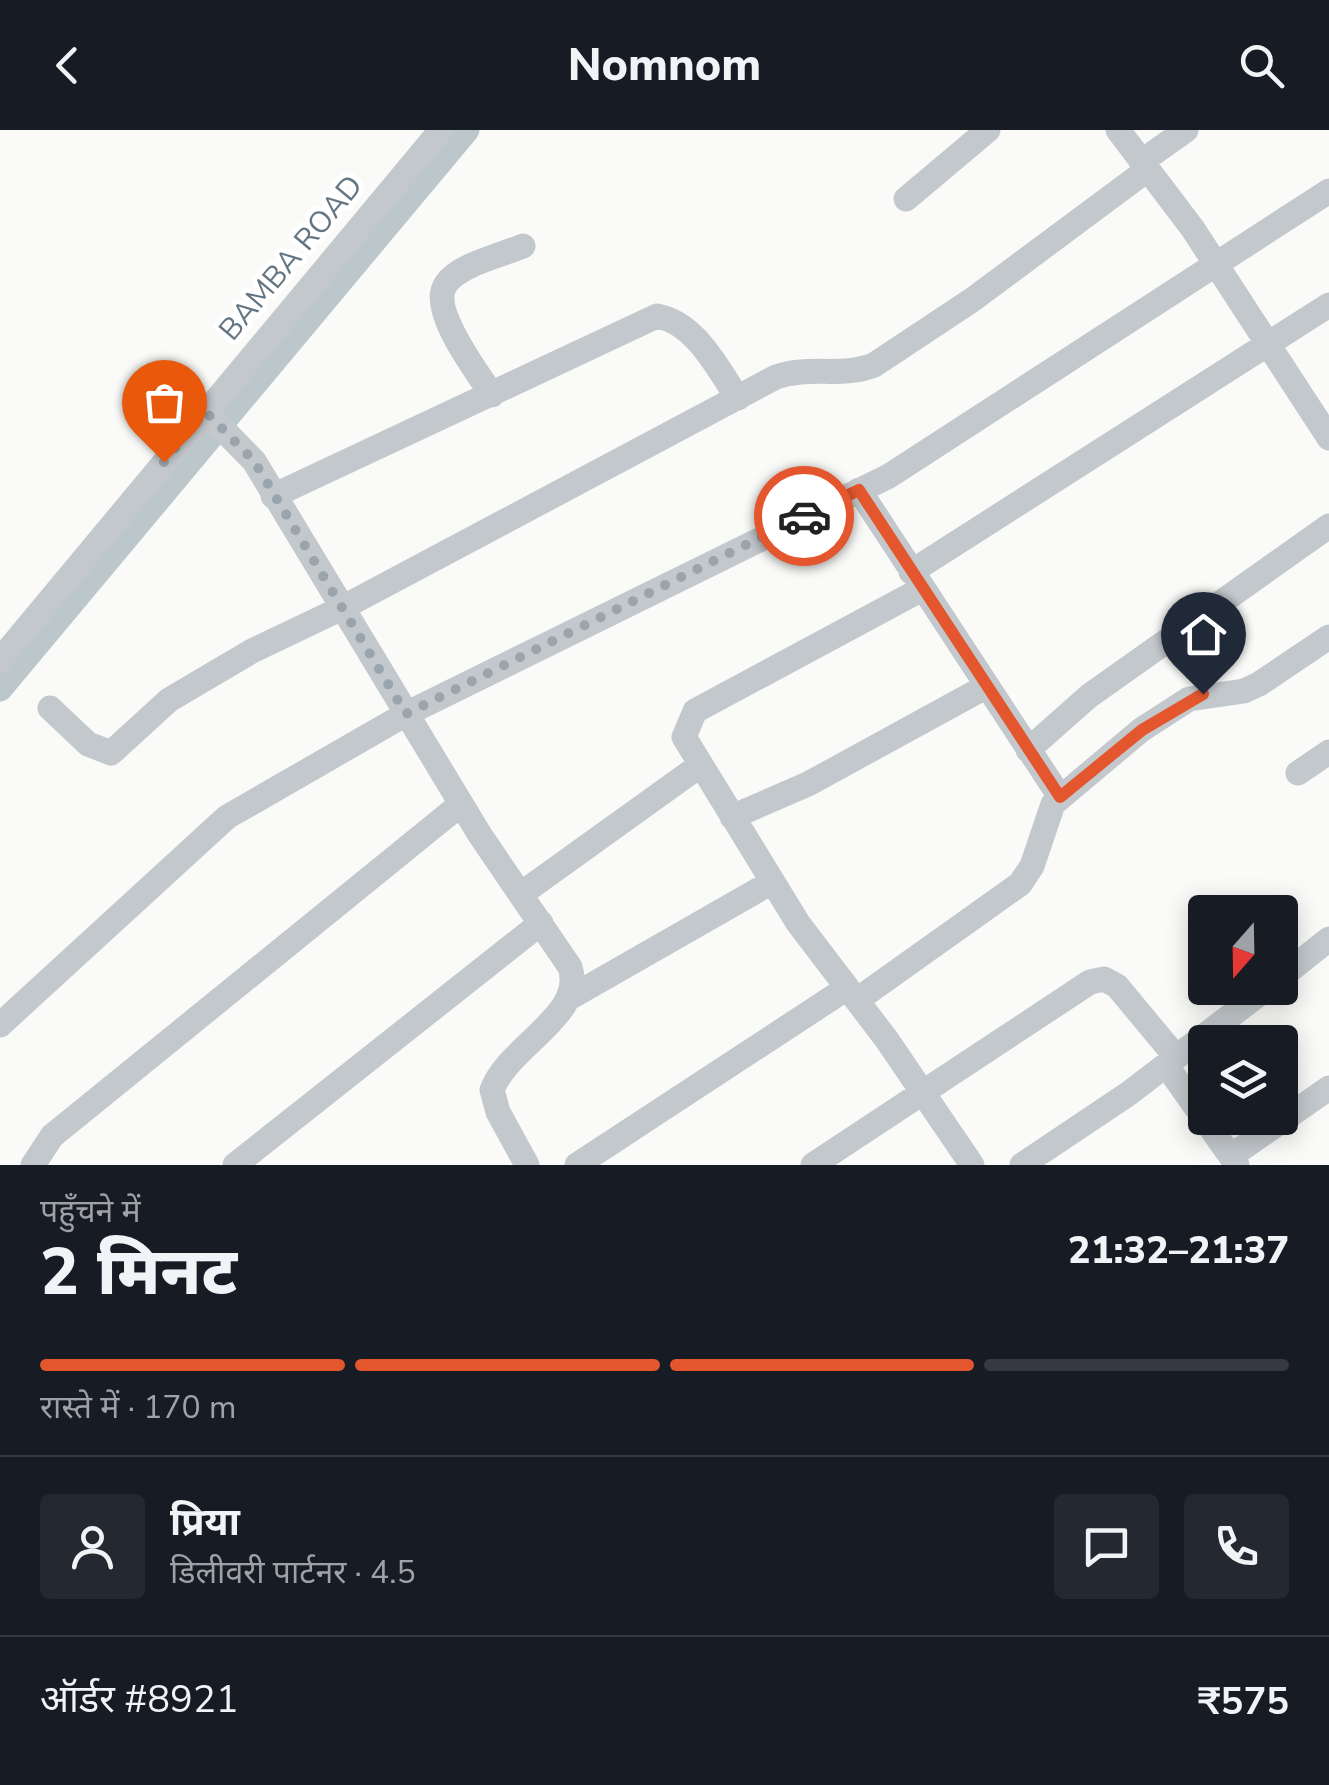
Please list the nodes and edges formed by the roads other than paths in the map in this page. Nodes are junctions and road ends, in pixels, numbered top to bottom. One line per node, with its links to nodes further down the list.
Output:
1 (442, 130): 14 (street, BAMBA ROAD)
2 (988, 130): 7 (street)
3 (1118, 130): 5 (street)
4 (1186, 130): 5 (street)
5 (1144, 166): 9 (street); 13 (street)
6 (1329, 192): 9 (street)
7 (906, 199)
8 (522, 246): 12 (street)
9 (1215, 263): 11 (street); 16 (street)
10 (1329, 305): 11 (street)
11 (1268, 343): 15 (street); 19 (street)
12 (492, 395): 13 (street); 17 (street)
13 (738, 398): 20 (street)
14 (217, 421): 17 (street); 22 (street, BAMBA ROAD)
15 (1325, 422)
16 (859, 490): 19 (street); 25 (street)
17 (273, 496): 20 (street)
18 (1329, 526): 26 (street)
19 (917, 580): 23 (street); 28 (street)
20 (340, 609): 24 (street); 25 (street)
21 (1329, 637): 30 (street)
22 (0, 660)
23 (987, 686): 26 (street); 32 (street)
24 (50, 708)
25 (406, 714): 31 (street); 41 (street)
26 (1028, 750): 30 (street)
27 (1329, 752): 29 (street)
28 (699, 766): 32 (street); 34 (street)
29 (1298, 773)
30 (1060, 797): 38 (street)
31 (461, 804): 34 (street); 46 (street)
32 (732, 816): 33 (street)
33 (772, 882): 38 (street); 39 (street)
34 (520, 894): 35 (street)
35 (540, 923): 39 (street); 47 (street)
36 (1329, 939): 37 (street)
37 (1298, 964)
38 (852, 994): 44 (street); 49 (street)
39 (571, 997): 48 (street)
40 (1245, 1005): 42 (street)
41 (0, 1024)
42 (1171, 1061): 44 (street); 45 (street); 52 (street)
43 (1329, 1088): 45 (street)
44 (922, 1091): 50 (street); 51 (street)
45 (1234, 1161)
46 (33, 1165)
47 (235, 1165)
48 (527, 1165)
49 (577, 1165)
50 (813, 1165)
51 (972, 1165)
52 (1022, 1165)

